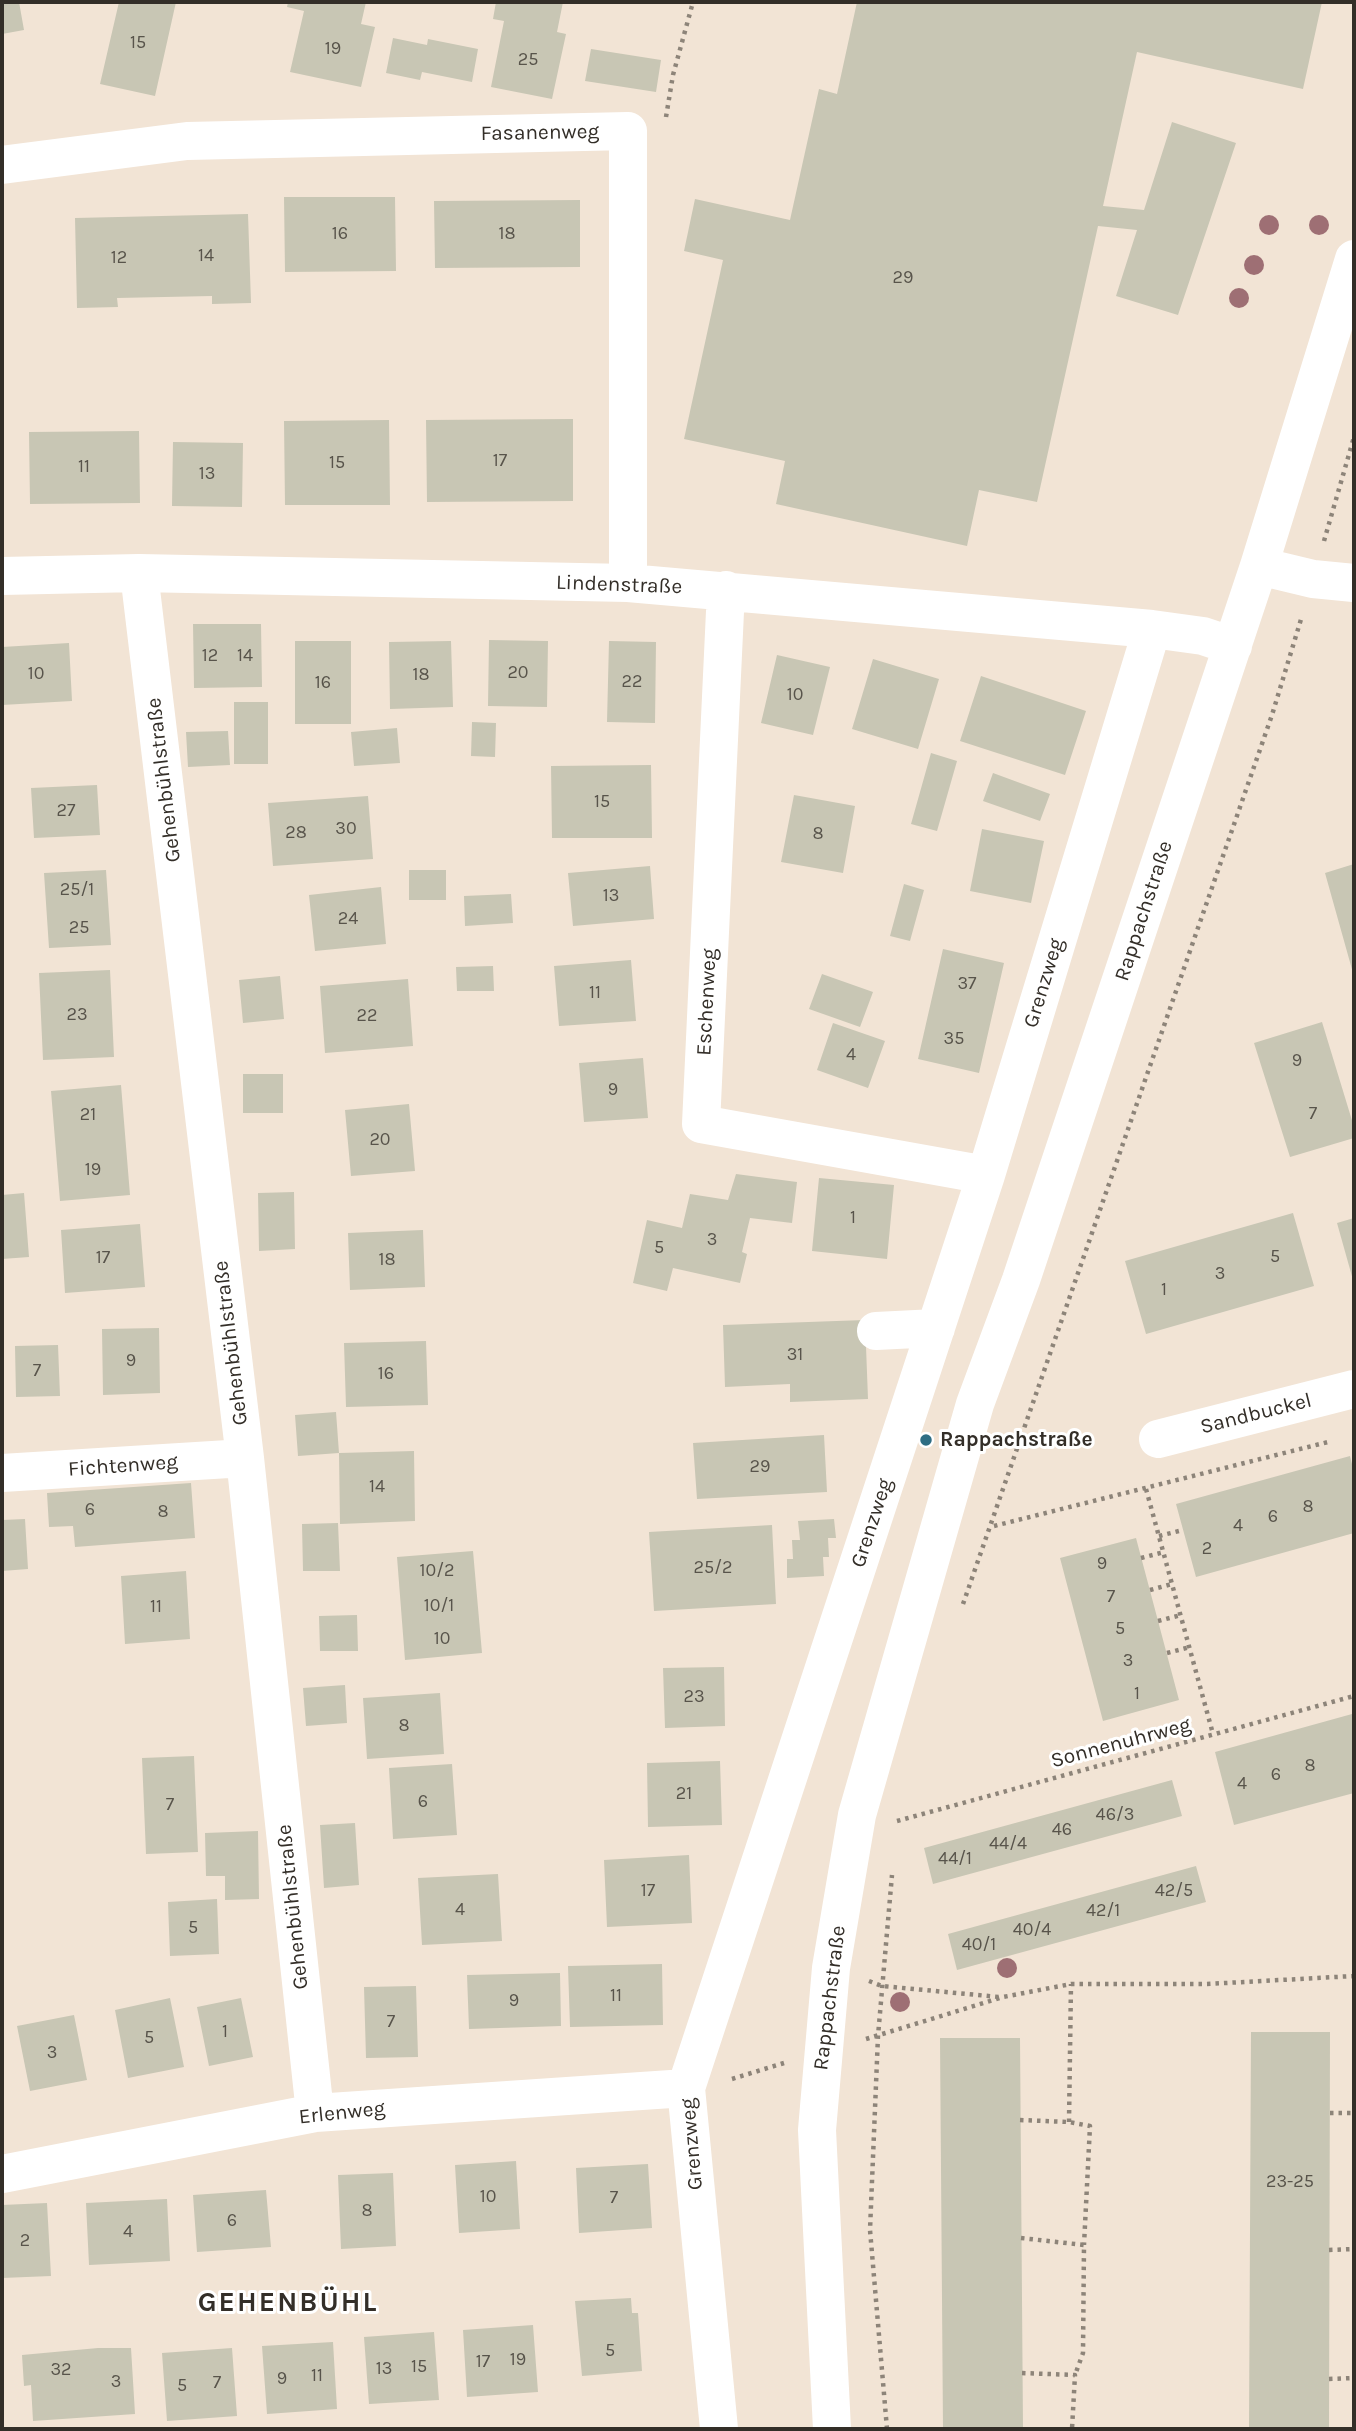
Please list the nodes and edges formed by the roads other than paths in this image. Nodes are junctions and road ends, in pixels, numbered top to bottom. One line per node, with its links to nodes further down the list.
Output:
1 (2, 165): 6 (street, Fasanenweg)
2 (1354, 260): 3 (street, Rappachstraße)
3 (1259, 566): 7 (street); 10 (street, Rappachstraße)
4 (139, 573): 5 (street, Lindenstraße); 6 (street, Lindenstraße); 16 (street, Gehenbühlstraße)
5 (2, 576)
6 (628, 583): 8 (street, Lindenstraße)
7 (1354, 583)
8 (726, 590): 9 (street, Lindenstraße); 11 (street, Eschenweg)
9 (1152, 629): 10 (street, Lindenstraße); 11 (street, Grenzweg)
10 (1233, 646): 22 (street, Rappachstraße)
11 (986, 1175): 12 (street, Grenzweg)
12 (936, 1328): 13 (street); 18 (street, Grenzweg)
13 (876, 1331)
14 (1354, 1389): 15 (street, Sandbuckel)
15 (1158, 1439)
16 (244, 1458): 17 (street, Fichtenweg); 19 (street, Gehenbühlstraße)
17 (2, 1473)
18 (687, 2088): 19 (street, Erlenweg); 21 (street, Grenzweg)
19 (315, 2113): 20 (street, Erlenweg)
20 (2, 2174)
21 (719, 2429)
22 (832, 2429)

